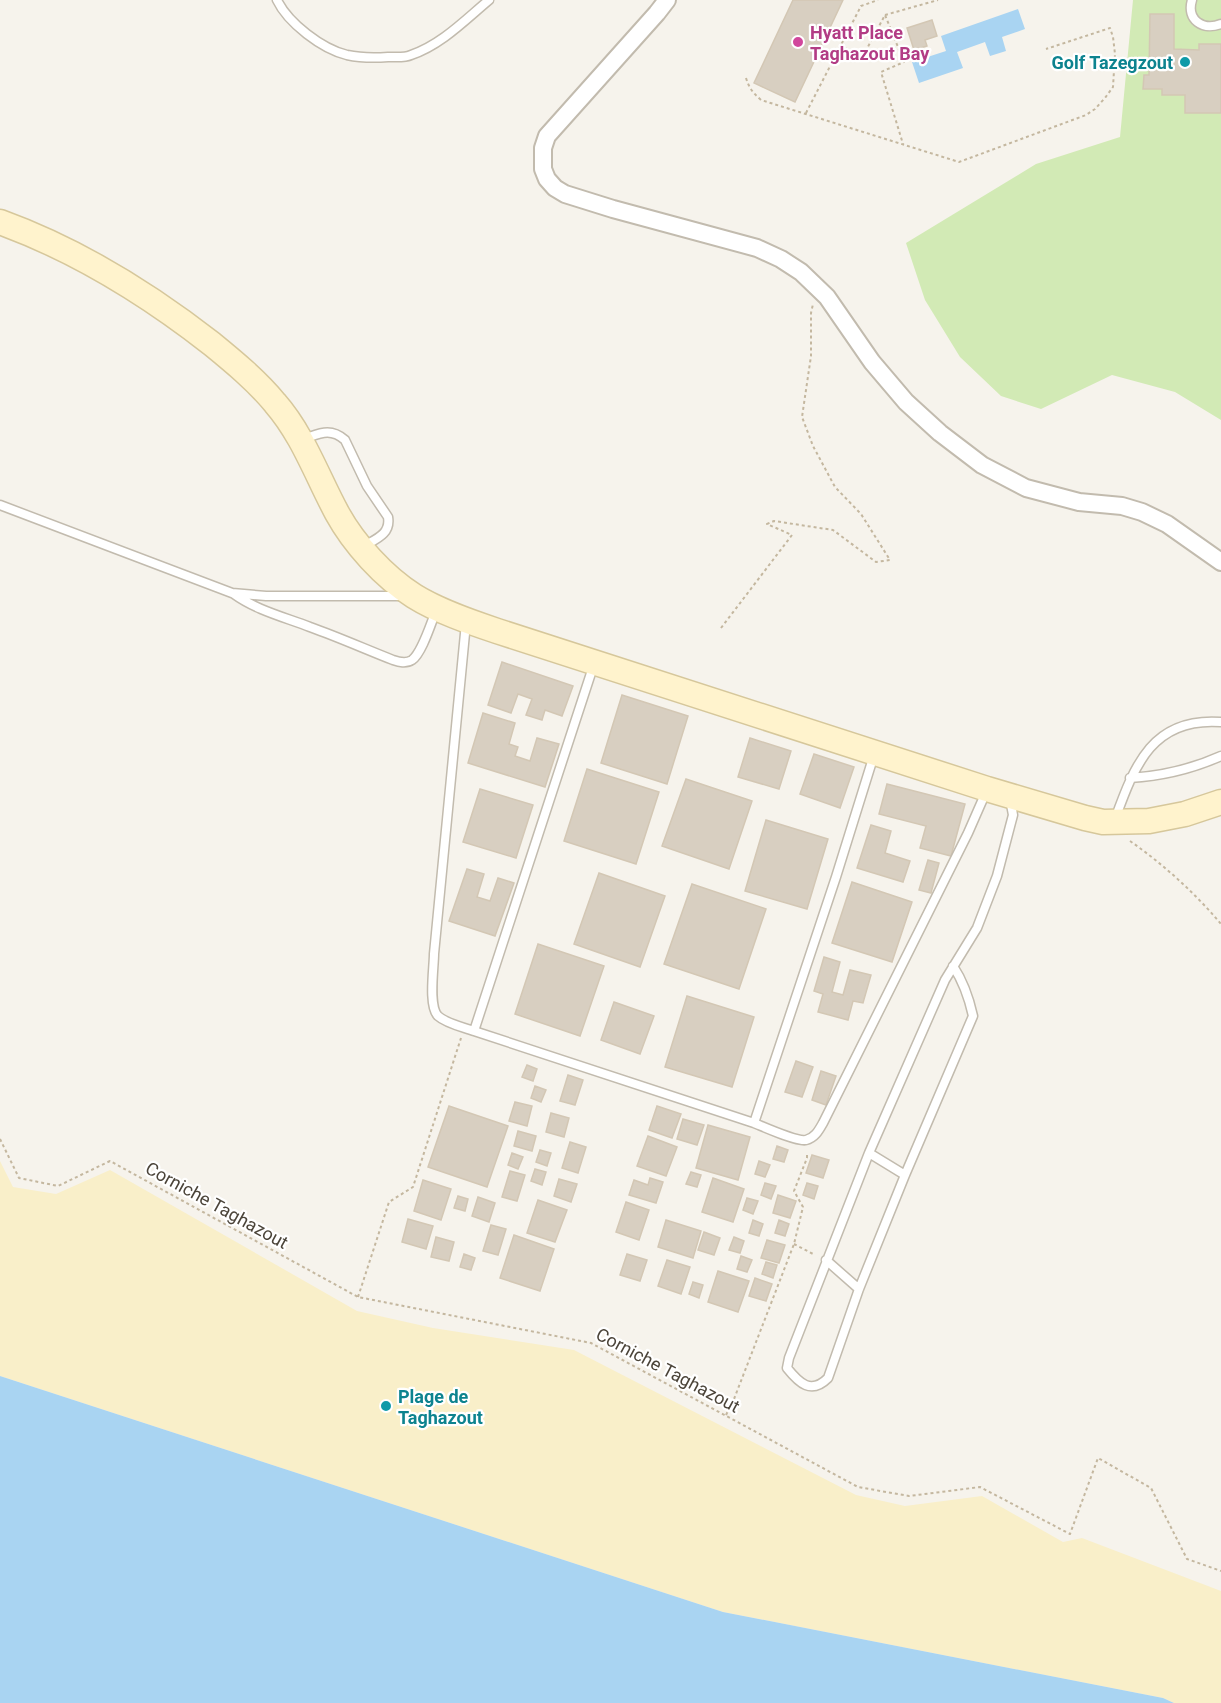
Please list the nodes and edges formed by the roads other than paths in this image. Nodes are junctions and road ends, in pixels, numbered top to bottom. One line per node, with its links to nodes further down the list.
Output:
1 (277, 0): 2 (lane)
2 (489, 0)
3 (667, 0): 10 (street)
4 (1192, 0): 5 (lane)
5 (1221, 24)
6 (0, 222): 7 (street)
7 (300, 440): 9 (street); 9 (lane)
8 (0, 505): 11 (lane)
9 (361, 547): 12 (street)
10 (1221, 562)
11 (232, 593): 12 (lane); 13 (lane)
12 (414, 596): 13 (street)
13 (438, 608): 14 (street)
14 (466, 620): 15 (street); 24 (lane)
15 (595, 662): 17 (street); 24 (lane)
16 (1221, 722): 19 (lane)
17 (875, 752): 20 (street); 25 (lane)
18 (1221, 756): 19 (lane)
19 (1130, 778): 22 (lane)
20 (999, 792): 22 (street); 23 (lane); 25 (lane)
21 (1221, 802): 22 (street)
22 (1109, 822)
23 (953, 966): 26 (lane); 27 (lane)
24 (469, 1029): 25 (lane)
25 (754, 1123)
26 (869, 1153): 27 (lane); 28 (lane)
27 (905, 1175): 29 (lane)
28 (826, 1260): 29 (lane); 29 (lane)
29 (859, 1289)

